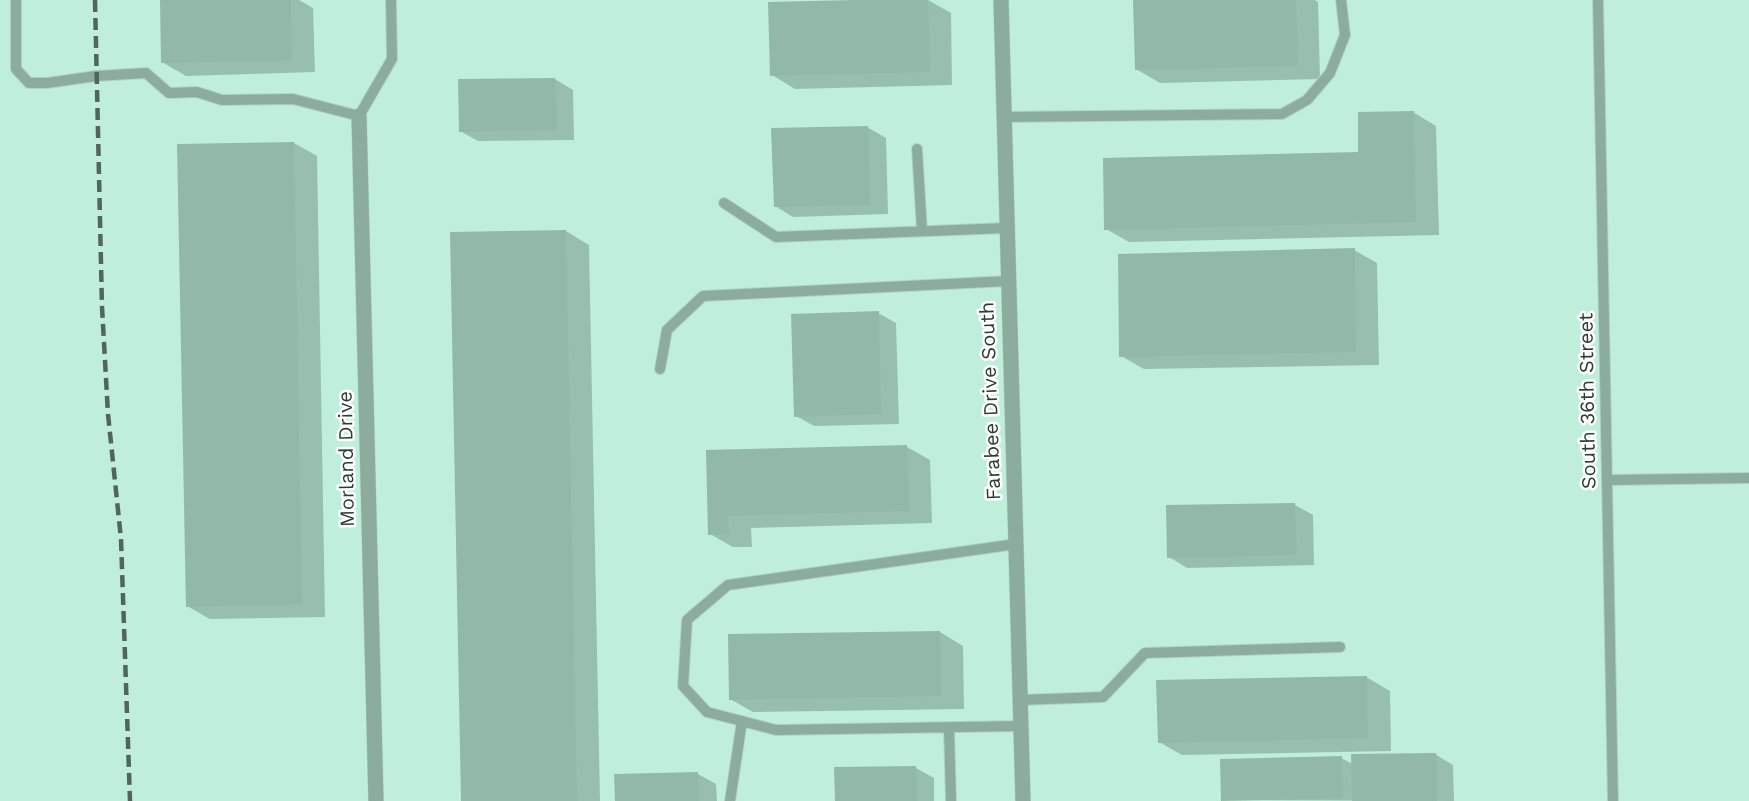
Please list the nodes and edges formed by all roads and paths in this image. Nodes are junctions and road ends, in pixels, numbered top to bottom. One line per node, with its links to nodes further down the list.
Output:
1 (16, 0): 6 (lane)
2 (391, 0): 6 (lane)
3 (1001, 0): 7 (street, Farabee Drive South)
4 (1341, 0): 7 (lane)
5 (1598, 0): 15 (lane, South 36th Street)
6 (359, 116): 22 (street, Morland Drive)
7 (1004, 117): 10 (street, Farabee Drive South)
8 (917, 148): 11 (lane)
9 (724, 203): 11 (lane)
10 (1007, 228): 11 (lane); 12 (street, Farabee Drive South)
11 (922, 231)
12 (1009, 280): 13 (lane); 16 (street, Farabee Drive South)
13 (660, 369)
14 (1749, 478): 15 (lane)
15 (1607, 480): 26 (lane, South 36th Street)
16 (1016, 544): 18 (street, Farabee Drive South); 19 (lane)
17 (1340, 647): 18 (lane)
18 (1020, 700): 20 (street, Farabee Drive South)
19 (742, 721): 21 (lane); 23 (lane)
20 (1021, 726): 21 (lane); 25 (street, Farabee Drive South)
21 (949, 728): 24 (lane)
22 (376, 801)
23 (730, 801)
24 (951, 801)
25 (1023, 801)
26 (1613, 801)

